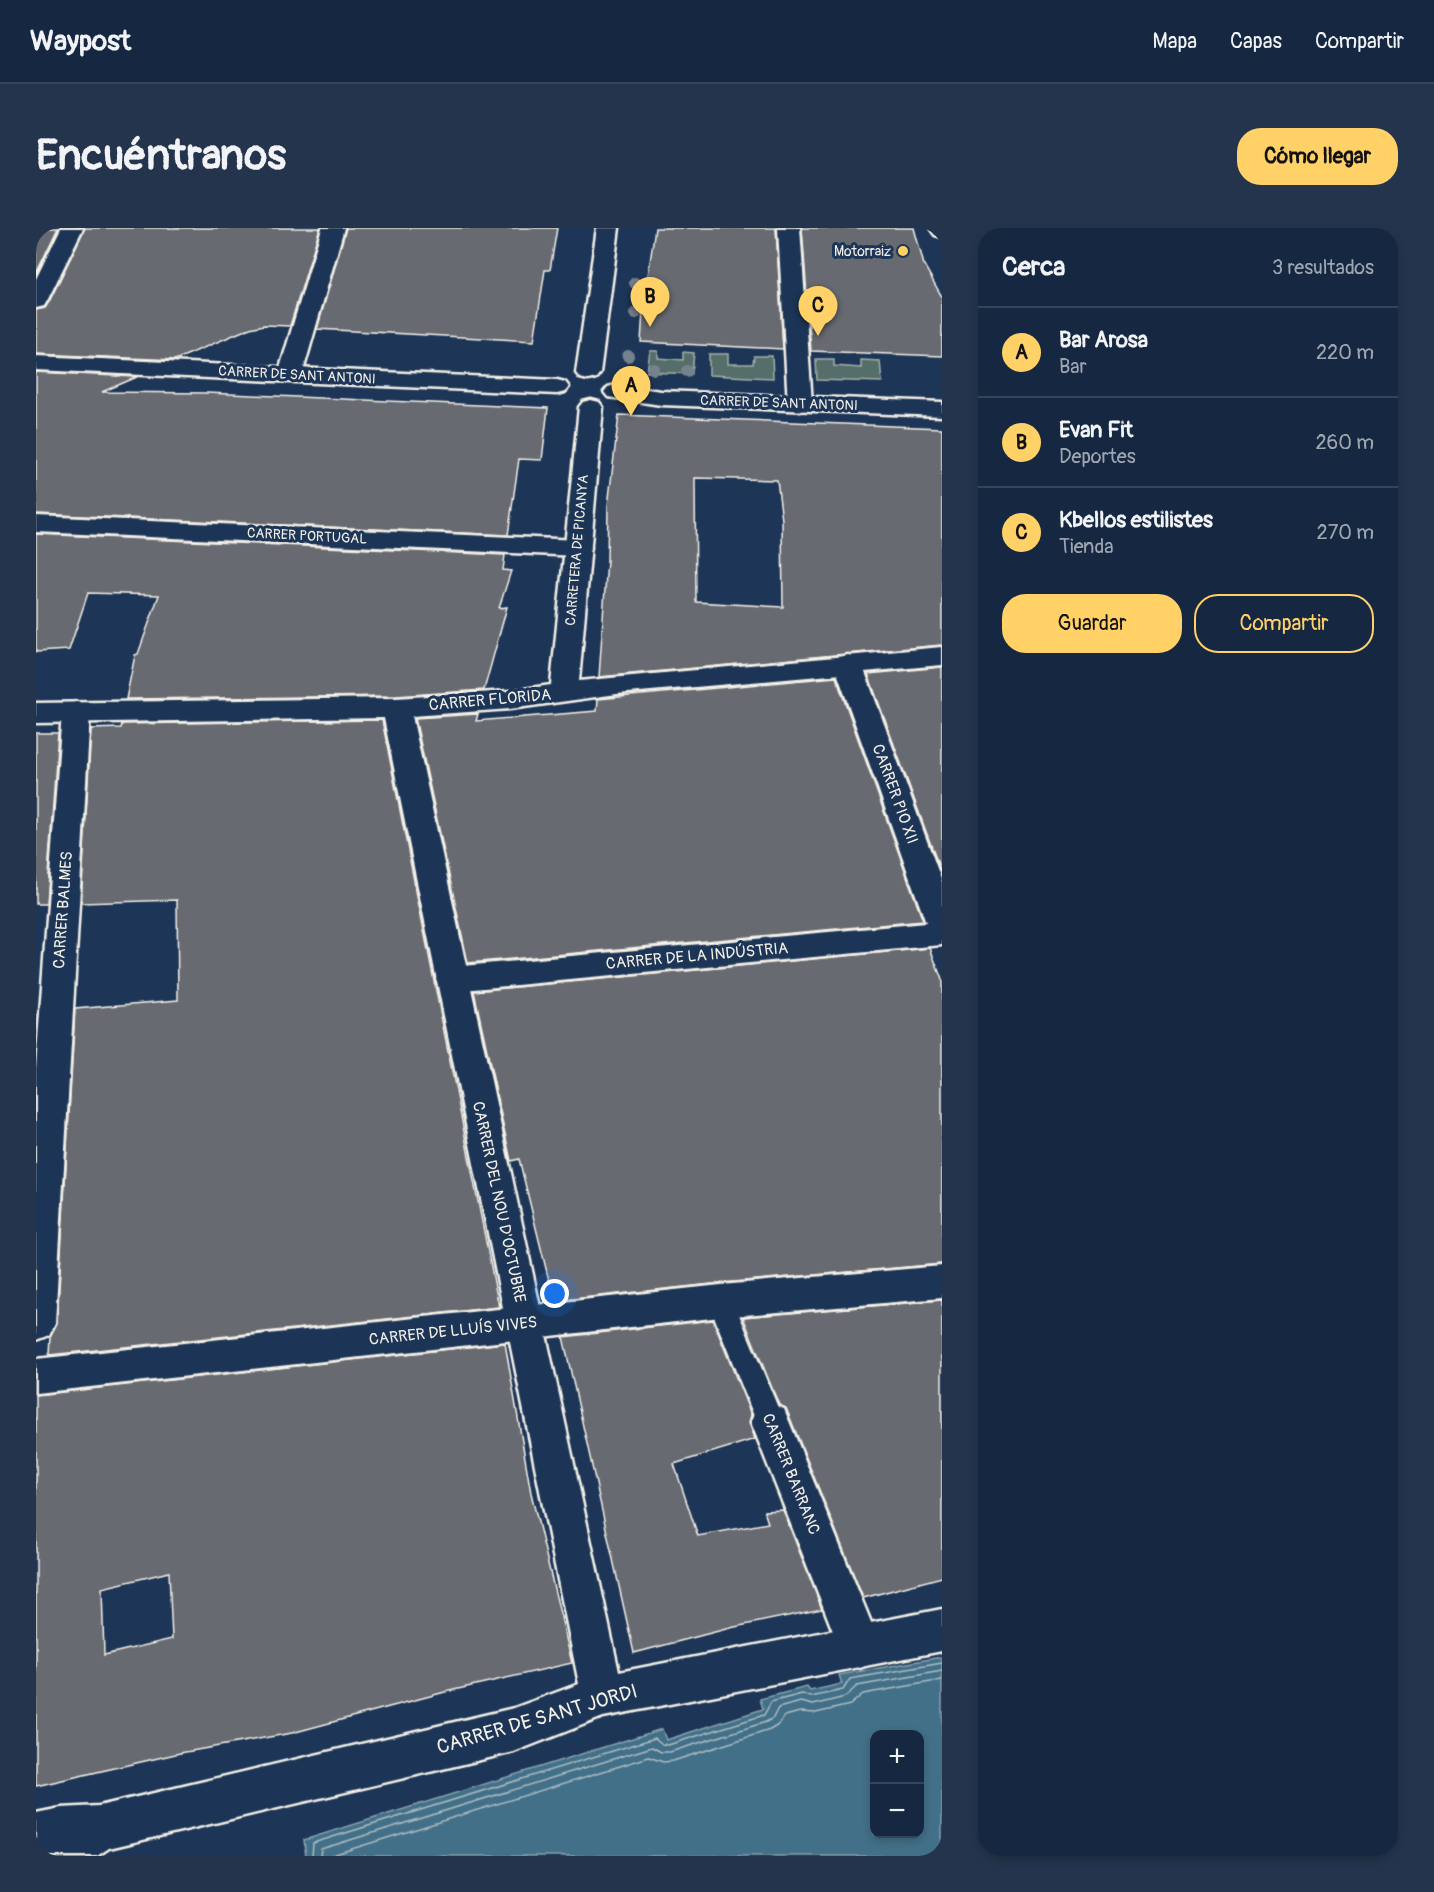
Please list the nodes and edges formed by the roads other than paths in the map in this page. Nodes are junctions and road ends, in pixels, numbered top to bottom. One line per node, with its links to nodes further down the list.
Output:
1 (72, 228): 5 (street)
2 (333, 228): 8 (street)
3 (609, 228): 7 (street)
4 (789, 228): 11 (street)
5 (36, 302)
6 (36, 363): 8 (street, CARRER DE SANT ANTONI)
7 (588, 373): 9 (street); 10 (street)
8 (290, 375): 9 (street, CARRER DE SANT ANTONI)
9 (557, 387): 12 (street)
10 (616, 392): 11 (street, CARRER DE SANT ANTONI); 12 (street)
11 (800, 404): 13 (street, CARRER DE SANT ANTONI)
12 (591, 407): 15 (street, CARRETERA DE PICANYA)
13 (942, 409)
14 (36, 524): 15 (street, CARRER PORTUGAL)
15 (578, 548): 18 (street, CARRETERA DE PICANYA)
16 (942, 656): 17 (street, CARRER FLORIDA)
17 (848, 664): 18 (street, CARRER FLORIDA); 22 (street, CARRER PIO XII)
18 (564, 694): 19 (street, CARRER FLORIDA)
19 (396, 708): 20 (street, CARRER FLORIDA); 24 (street, CARRER DEL NOU D'OCTUBRE)
20 (75, 712): 21 (street, CARRER FLORIDA); 27 (street, CARRER BALMES)
21 (36, 713)
22 (942, 924)
23 (942, 933): 24 (street, CARRER DE LA INDÚSTRIA)
24 (452, 979): 28 (street, CARRER DEL NOU D'OCTUBRE)
25 (942, 1282): 26 (street, CARRER DE LLUÍS VIVES)
26 (721, 1301): 28 (street, CARRER DE LLUÍS VIVES); 30 (lane, CARRER BARRANC)
27 (36, 1323)
28 (524, 1324): 29 (street, CARRER DE LLUÍS VIVES); 33 (street, CARRER DEL NOU D'OCTUBRE)
29 (36, 1376)
30 (770, 1422): 32 (street, CARRER BARRANC)
31 (942, 1630): 32 (street, CARRER DE SANT JORDI)
32 (860, 1647): 33 (street, CARRER DE SANT JORDI)
33 (603, 1696): 34 (street, CARRER DE SANT JORDI)
34 (99, 1828): 35 (street, CARRER DE SANT JORDI); 36 (street, CARRER DE SANT JORDI)
35 (36, 1835)
36 (58, 1856)

